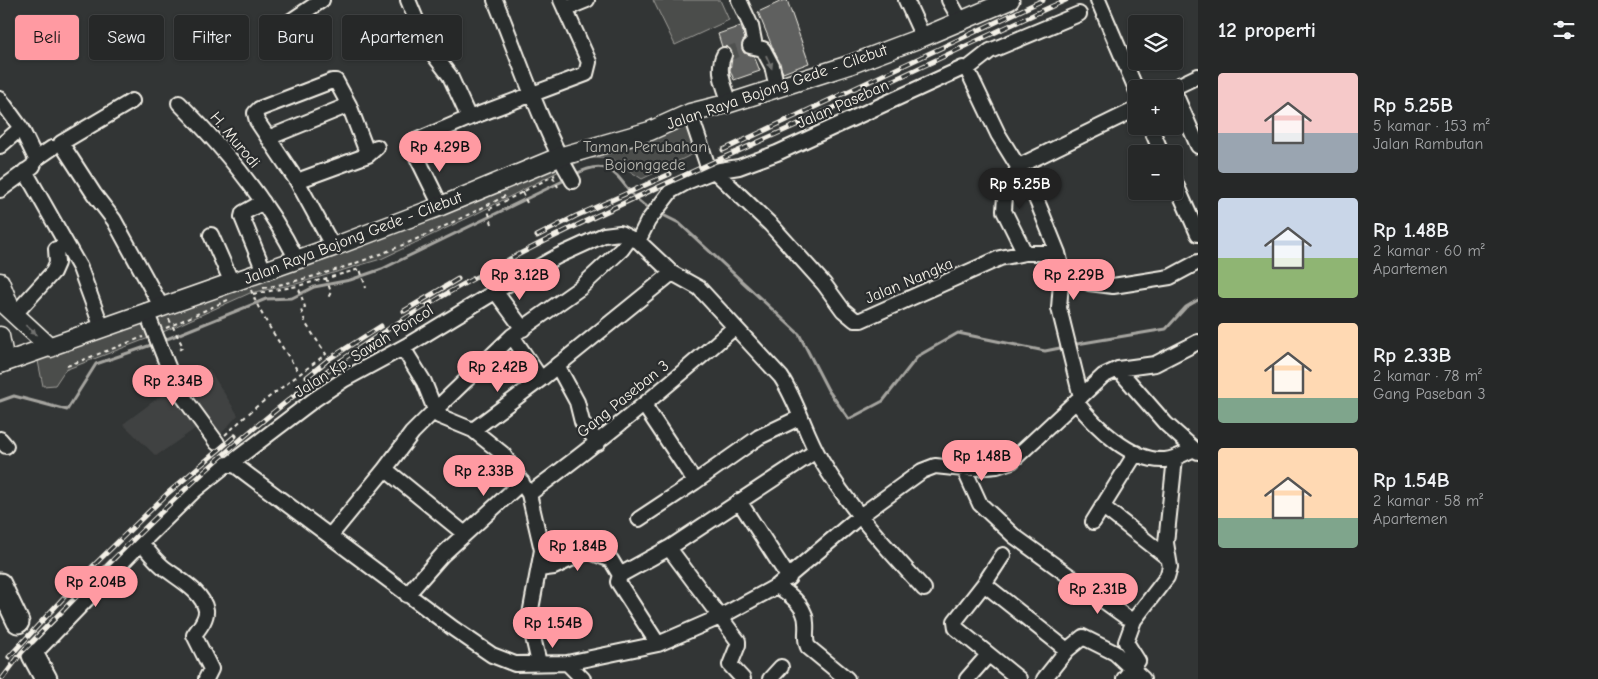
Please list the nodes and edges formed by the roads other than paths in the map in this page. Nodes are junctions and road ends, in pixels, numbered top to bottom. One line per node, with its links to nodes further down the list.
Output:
1 (322, 0): 12 (street)
2 (408, 0): 30 (street)
3 (495, 0): 21 (street)
4 (587, 0): 10 (street)
5 (739, 0): 20 (street, one-way to 20)
6 (906, 0): 14 (street)
7 (949, 0): 13 (street)
8 (1010, 0): 13 (main road, Jalan Raya Bojong Gede - Cilebut)
9 (1098, 0): 18 (street)
10 (563, 4): 21 (street)
11 (1079, 14): 16 (street, Jalan Paseban)
12 (300, 15)
13 (960, 22): 14 (main road, Jalan Raya Bojong Gede - Cilebut)
14 (923, 37): 20 (main road, Jalan Raya Bojong Gede - Cilebut)
15 (724, 55): 25 (street)
16 (967, 69): 37 (street); 39 (street, Jalan Paseban)
17 (1198, 76): 19 (street)
18 (1132, 80)
19 (1183, 84)
20 (777, 88): 25 (main road, Jalan Raya Bojong Gede - Cilebut)
21 (532, 95): 30 (street); 38 (street)
22 (0, 99): 31 (street)
23 (132, 101): 62 (street)
24 (179, 103): 44 (street, H. Murodi)
25 (730, 103): 27 (main road, Jalan Raya Bojong Gede - Cilebut)
26 (349, 105): 32 (street); 32 (street); 41 (street)
27 (690, 113): 38 (main road, Jalan Raya Bojong Gede - Cilebut); 39 (street)
28 (1128, 113): 37 (street)
29 (1183, 113): 34 (street)
30 (469, 118): 45 (street)
31 (21, 128): 33 (street); 36 (street)
32 (268, 138): 41 (street)
33 (0, 146)
34 (1198, 146)
35 (52, 148): 36 (street)
36 (36, 159): 40 (street)
37 (1019, 166): 51 (street); 52 (street)
38 (566, 169): 45 (main road, Jalan Raya Bojong Gede - Cilebut)
39 (714, 170): 48 (street, Jalan Paseban); 51 (street, Jalan Nangka)
40 (25, 171): 42 (street); 64 (street)
41 (297, 181): 49 (street)
42 (0, 190)
43 (1183, 200): 46 (street)
44 (263, 202): 53 (street, H. Murodi); 56 (street)
45 (441, 206): 49 (main road, Jalan Raya Bojong Gede - Cilebut)
46 (1198, 234)
47 (212, 235): 59 (street)
48 (634, 240): 57 (street); 60 (street, Jalan Kp. Sawah Poncol); 65 (street, Jalan Paseban)
49 (333, 247): 53 (main road, Jalan Raya Bojong Gede - Cilebut)
50 (56, 249): 61 (street)
51 (1025, 253): 52 (street, Jalan Nangka)
52 (1058, 253): 55 (street)
53 (298, 260): 56 (main road, Jalan Raya Bojong Gede - Cilebut)
54 (1198, 262): 55 (street)
55 (1062, 270): 74 (street)
56 (264, 271): 59 (main road, Jalan Raya Bojong Gede - Cilebut)
57 (672, 273): 63 (street); 71 (street)
58 (0, 282): 61 (main road)
59 (236, 291): 62 (main road, Jalan Raya Bojong Gede - Cilebut)
60 (495, 291): 65 (street); 69 (street, Jalan Kp. Sawah Poncol)
61 (8, 309): 68 (main road, one-way to 68)
62 (153, 309): 64 (main road, Jalan Raya Bojong Gede - Cilebut); 79 (street)
63 (735, 327): 75 (street, Gang Paseban 3); 77 (street)
64 (102, 328): 68 (main road, Jalan Raya Bojong Gede - Cilebut)
65 (518, 332): 73 (street); 76 (street, Jalan Paseban)
66 (0, 336): 70 (main road)
67 (1198, 342): 72 (street)
68 (51, 348): 70 (main road, Jalan Raya Bojong Gede - Cilebut)
69 (403, 348): 76 (street); 85 (street, Jalan Kp. Sawah Poncol)
70 (3, 363)
71 (557, 365): 73 (street); 80 (street)
72 (1118, 369): 74 (street); 81 (street)
73 (541, 379): 78 (street)
74 (1078, 399): 83 (street); 86 (street)
75 (644, 405): 80 (street, Gang Paseban 3); 88 (street)
76 (435, 410): 78 (street); 87 (street, Jalan Paseban)
77 (802, 417): 82 (street); 88 (street)
78 (473, 430): 89 (street)
79 (217, 443)
80 (598, 443): 89 (street, Gang Paseban 3)
81 (1196, 450): 84 (street)
82 (816, 451): 90 (street); 92 (street)
83 (1136, 452): 84 (street); 91 (street)
84 (1175, 458): 100 (street)
85 (231, 463): 96 (street); 97 (street, Jalan Kp. Sawah Poncol)
86 (964, 468): 92 (street); 110 (street)
87 (385, 469): 95 (street); 96 (street, Jalan Paseban)
88 (696, 482): 93 (street)
89 (526, 488): 95 (street, Gang Paseban 3); 101 (street)
90 (739, 501): 98 (street); 103 (street)
91 (1102, 506): 94 (street); 100 (street)
92 (860, 516): 103 (street); 107 (street)
93 (639, 519)
94 (1093, 522)
95 (465, 534): 108 (street, Gang Paseban 3)
96 (330, 536): 108 (street)
97 (141, 543): 114 (street, Jalan Kp. Sawah Poncol); 121 (street)
98 (669, 548): 102 (street); 109 (street)
99 (1003, 556): 105 (street)
100 (1168, 558): 110 (street)
101 (539, 569): 102 (street); 116 (street)
102 (620, 576): 112 (street)
103 (789, 578): 106 (street)
104 (0, 584): 111 (highway)
105 (984, 584): 113 (street); 115 (street)
106 (777, 586): 109 (street); 125 (street)
107 (924, 589)
108 (408, 595): 116 (street)
109 (720, 617): 112 (street); 123 (street)
110 (1134, 620): 119 (street)
111 (18, 622)
112 (658, 644): 117 (street)
113 (1067, 650): 119 (street); 128 (street)
114 (33, 655): 120 (highway)
115 (988, 655): 126 (street); 127 (street)
116 (539, 663): 117 (street)
117 (567, 663): 122 (street)
118 (781, 667): 124 (street)
119 (1128, 673): 129 (street)
120 (46, 679)
121 (206, 679)
122 (583, 679)
123 (743, 679)
124 (770, 679)
125 (847, 679)
126 (967, 679)
127 (1019, 679)
128 (1044, 679)
129 (1144, 679)

